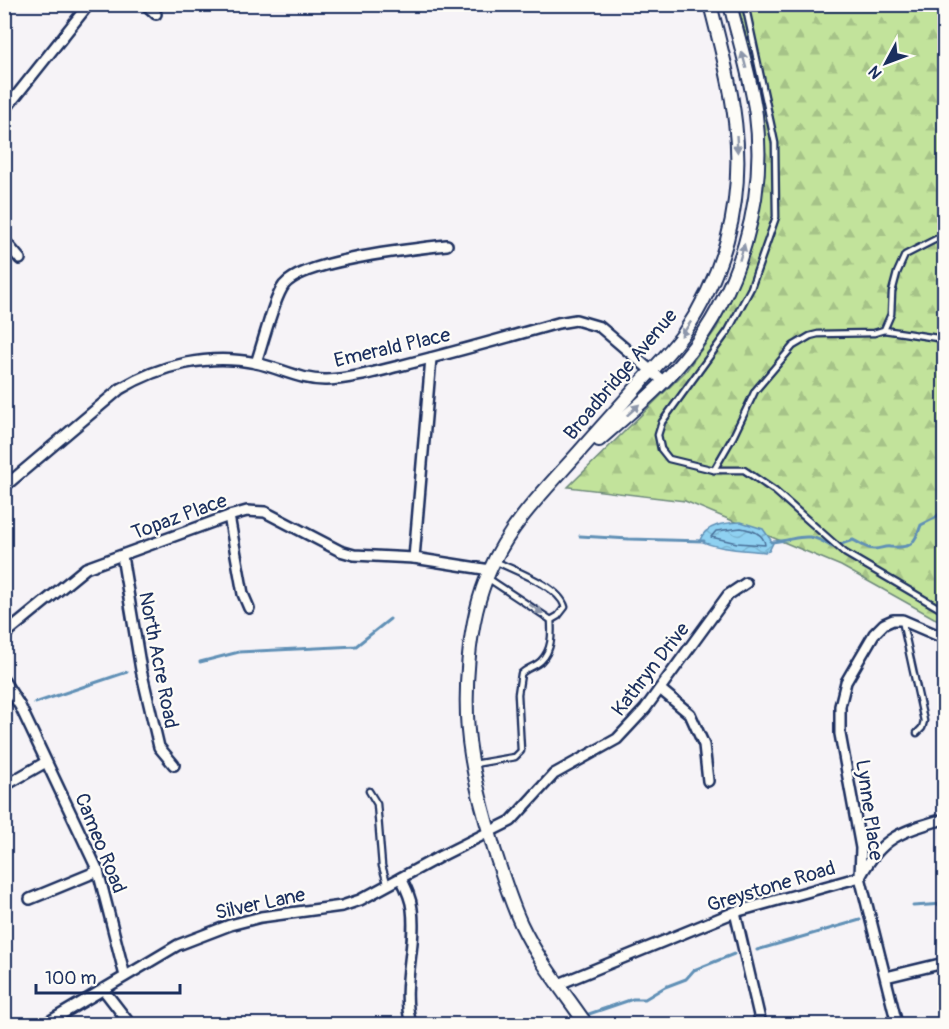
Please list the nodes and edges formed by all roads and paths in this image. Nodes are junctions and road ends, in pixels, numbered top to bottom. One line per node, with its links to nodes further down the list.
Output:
1 (89, 4): 7 (street)
2 (145, 4): 6 (street)
3 (710, 4): 9 (main road, Broadbridge Avenue)
4 (730, 4): 8 (main road, Broadbridge Avenue, one-way to 4)
5 (745, 4): 20 (lane)
6 (156, 14)
7 (4, 111)
8 (756, 116): 9 (main road); 19 (main road, Broadbridge Avenue, one-way to 8)
9 (736, 118): 18 (main road, Broadbridge Avenue, one-way to 18)
10 (945, 235): 14 (lane)
11 (4, 240): 13 (street)
12 (447, 245): 17 (street)
13 (20, 259)
14 (884, 330): 15 (lane); 20 (lane)
15 (945, 339)
16 (431, 358): 17 (street, Emerald Place); 18 (street, Emerald Place); 25 (street)
17 (256, 363): 22 (street, Emerald Place)
18 (652, 370): 19 (street, Emerald Place); 21 (main road, Broadbridge Avenue)
19 (663, 381): 21 (main road, Broadbridge Avenue, one-way to 19)
20 (714, 470): 29 (lane)
21 (558, 477): 26 (main road, Broadbridge Avenue)
22 (4, 487)
23 (229, 516): 24 (street, Topaz Place); 25 (street, Topaz Place); 28 (street)
24 (122, 556): 32 (street, Topaz Place); 39 (street, North Acre Road)
25 (414, 558): 26 (street, Topaz Place)
26 (490, 570): 30 (lane, one-way to 30); 30 (lane); 38 (main road, Broadbridge Avenue)
27 (746, 583): 35 (street, Kathryn Drive)
28 (249, 608)
29 (945, 611)
30 (551, 620): 38 (lane)
31 (900, 620): 33 (street); 36 (lane); 46 (street, Lynne Place)
32 (4, 635)
33 (945, 638)
34 (4, 681): 37 (street, Cameo Road)
35 (660, 688): 40 (street); 44 (street, Kathryn Drive)
36 (917, 733)
37 (46, 762): 41 (street); 45 (street, Cameo Road)
38 (472, 764): 44 (main road, Broadbridge Avenue)
39 (174, 765)
40 (708, 781)
41 (4, 786)
42 (369, 790): 48 (lane)
43 (945, 819): 46 (street, Greystone Road)
44 (489, 832): 47 (street, Silver Lane); 54 (main road, Broadbridge Avenue)
45 (98, 871): 49 (street); 52 (street, Cameo Road)
46 (860, 877): 50 (street, Greystone Road); 53 (street, Lynne Place)
47 (401, 878): 48 (street, Silver Lane); 58 (street)
48 (388, 886): 52 (street, Silver Lane)
49 (30, 899)
50 (735, 912): 54 (street, Greystone Road); 60 (street)
51 (945, 963): 53 (street)
52 (125, 976): 55 (street, Silver Lane)
53 (886, 977): 61 (street, Lynne Place)
54 (559, 984): 59 (main road, Broadbridge Avenue)
55 (104, 989): 56 (street, Silver Lane); 57 (street)
56 (45, 1024)
57 (130, 1024)
58 (411, 1024)
59 (586, 1024)
60 (761, 1024)
61 (897, 1024)

